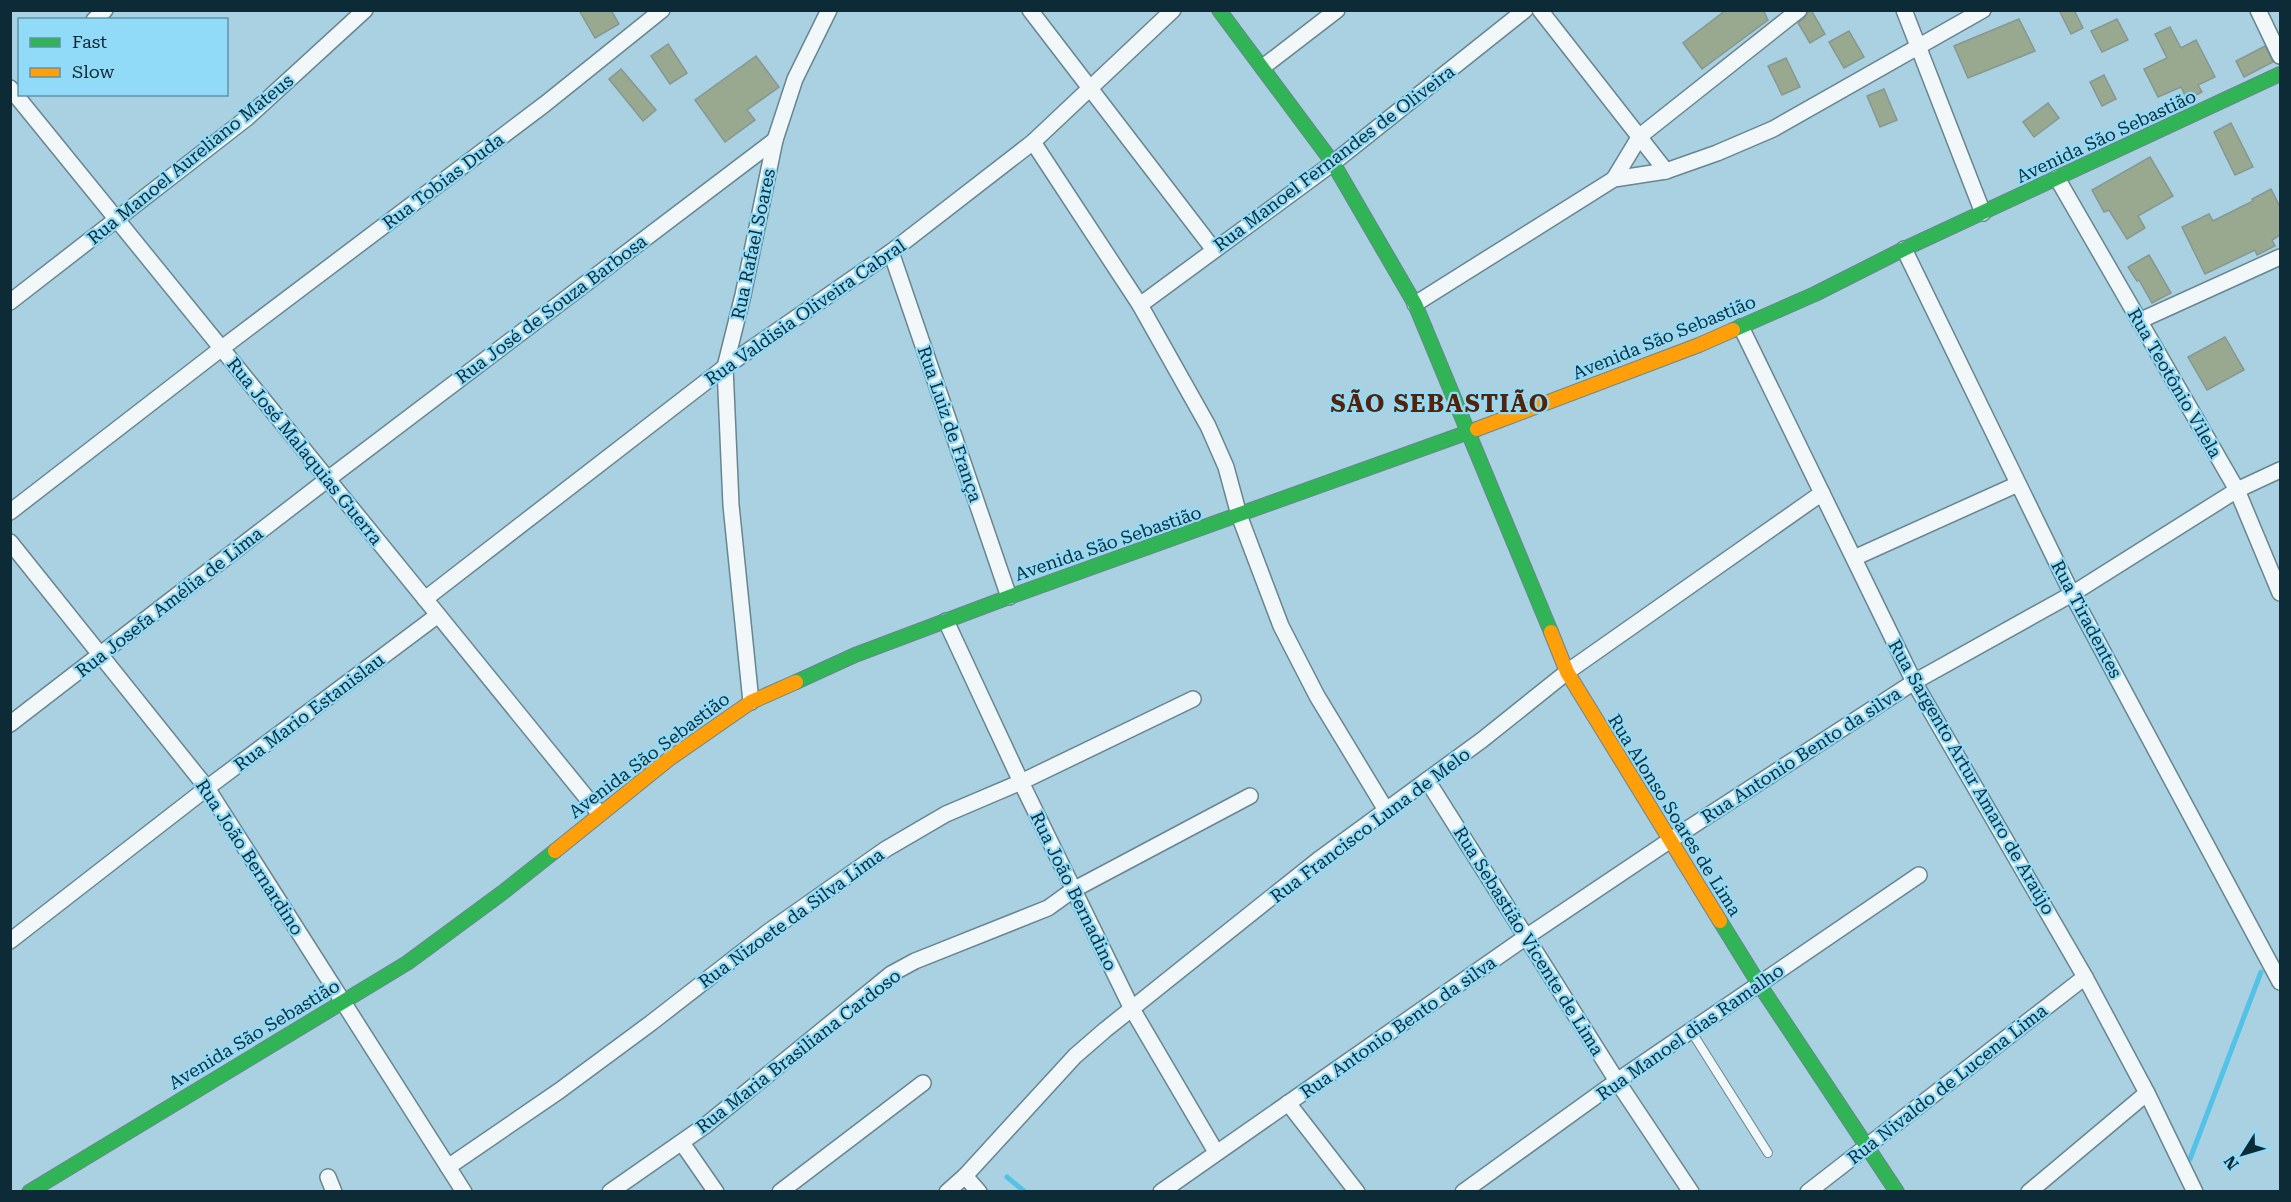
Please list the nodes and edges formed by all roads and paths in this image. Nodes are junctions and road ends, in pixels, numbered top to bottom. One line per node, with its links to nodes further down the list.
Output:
1 (365, 10): 28 (street, Rua Manoel Aureliano Mateus)
2 (662, 10): 38 (street, Rua Tobias Duda)
3 (829, 10): 21 (street, Rua Rafael Soares)
4 (1030, 10): 18 (street)
5 (1173, 10): 18 (street, Rua Valdisia Oliveira Cabral)
6 (1219, 10): 16 (main road, Rua Alonso Soares de Lima)
7 (1337, 10): 16 (street)
8 (1525, 10): 23 (street, Rua Manoel Fernandes de Oliveira)
9 (1540, 10): 20 (street)
10 (1799, 10): 20 (street)
11 (1904, 10): 14 (street)
12 (1983, 10): 14 (street)
13 (2258, 10): 15 (street)
14 (1919, 47): 24 (street); 27 (street)
15 (2280, 56)
16 (1263, 67): 23 (main road, Rua Alonso Soares de Lima)
17 (2280, 74): 25 (main road, Avenida São Sebastião)
18 (1090, 87): 22 (street, Rua Valdisia Oliveira Cabral); 30 (street)
19 (20, 96): 28 (street, Rua José Malaquias Guerra)
20 (1640, 136): 24 (street); 26 (street)
21 (775, 140): 39 (street, Rua Rafael Soares); 42 (street, Rua José de Souza Barbosa)
22 (1033, 142): 31 (street, Rua Valdisia Oliveira Cabral); 35 (street)
23 (1333, 163): 30 (street, Rua Manoel Fernandes de Oliveira); 34 (main road, Rua Alonso Soares de Lima)
24 (1666, 171): 26 (street)
25 (2057, 178): 27 (main road, Avenida São Sebastião); 36 (street, Rua Teotônio Vilela)
26 (1614, 179): 34 (street)
27 (1983, 213): 29 (main road, Avenida São Sebastião)
28 (117, 219): 33 (street, Rua Manoel Aureliano Mateus); 38 (street, Rua José Malaquias Guerra)
29 (1904, 249): 37 (main road, Avenida São Sebastião); 43 (street, Rua Tiradentes)
30 (1214, 250): 35 (street, Rua Manoel Fernandes de Oliveira)
31 (891, 252): 39 (street, Rua Valdisia Oliveira Cabral); 52 (street, Rua Luiz de França)
32 (2280, 258): 36 (street)
33 (10, 302)
34 (1415, 304): 40 (main road, Rua Alonso Soares de Lima)
35 (1140, 305): 47 (street)
36 (2139, 321): 44 (street, Rua Teotônio Vilela)
37 (1741, 327): 40 (main road, Avenida São Sebastião); 45 (street, Rua Sargento Artur Amaro de Araújo)
38 (222, 348): 42 (street, Rua José Malaquias Guerra); 46 (street, Rua Tobias Duda)
39 (725, 367): 53 (street, Rua Valdisia Oliveira Cabral); 60 (street, Rua Rafael Soares)
40 (1469, 432): 47 (main road, Avenida São Sebastião); 57 (main road, Rua Alonso Soares de Lima)
41 (2280, 470): 44 (street, Rua Antonio Bento da silva)
42 (328, 479): 53 (street, Rua José Malaquias Guerra); 56 (street, Rua Josefa Amélia de Lima)
43 (2018, 483): 49 (street); 51 (street, Rua Tiradentes)
44 (2237, 490): 50 (street, Rua Teotônio Vilela); 51 (street, Rua Antonio Bento da silva)
45 (1822, 493): 49 (street, Rua Sargento Artur Amaro de Araújo); 57 (street, Rua Francisco Luna de Melo)
46 (10, 512)
47 (1239, 515): 52 (main road, Avenida São Sebastião); 66 (street)
48 (10, 542): 56 (street, Rua João Bernardino)
49 (1854, 558): 58 (street, Rua Sargento Artur Amaro de Araújo)
50 (2280, 593)
51 (2072, 594): 58 (street, Rua Antonio Bento da silva); 74 (street, Rua Tiradentes)
52 (1009, 597): 55 (main road, Avenida São Sebastião)
53 (425, 599): 54 (street, Rua José Malaquias Guerra)
54 (438, 615): 64 (street, Rua Mario Estanislau); 67 (street, Rua José Malaquias Guerra)
55 (946, 621): 60 (main road, Avenida São Sebastião); 63 (street, Rua João Bernadino)
56 (101, 656): 61 (street, Rua Josefa Amélia de Lima); 64 (street, Rua João Bernardino)
57 (1567, 672): 62 (street, Rua Francisco Luna de Melo); 68 (main road, Rua Alonso Soares de Lima)
58 (1914, 682): 68 (street, Rua Antonio Bento da silva); 73 (street, Rua Sargento Artur Amaro de Araújo)
59 (1193, 699): 63 (street, Rua Nizoete da Silva Lima)
60 (751, 702): 67 (main road, Avenida São Sebastião)
61 (10, 724)
62 (1427, 780): 66 (street, Rua Francisco Luna de Melo); 71 (street, Rua Sebastião Vicente de Lima)
63 (1021, 782): 70 (street, Rua João Bernadino); 87 (street, Rua Nizoete da Silva Lima)
64 (207, 788): 72 (street, Rua Mario Estanislau); 76 (street, Rua João Bernardino)
65 (1250, 796): 70 (street, Rua Maria Brasiliana Cardoso)
66 (1386, 810): 77 (street, Rua Francisco Luna de Melo)
67 (599, 813): 76 (main road, Avenida São Sebastião)
68 (1669, 841): 71 (street, Rua Antonio Bento da silva); 75 (main road, Rua Alonso Soares de Lima)
69 (1919, 875): 75 (street, Rua Manoel dias Ramalho)
70 (1073, 890): 77 (street, Rua João Bernadino); 83 (street, Rua Maria Brasiliana Cardoso)
71 (1526, 937): 79 (street, Rua Sebastião Vicente de Lima); 82 (street, Rua Antonio Bento da silva)
72 (10, 941)
73 (2085, 976): 81 (street, Rua Sargento Artur Amaro de Araújo); 84 (street, Rua Nivaldo de Lucena Lima)
74 (2280, 982)
75 (1759, 984): 78 (street, Rua Manoel dias Ramalho); 84 (main road, Rua Alonso Soares de Lima)
76 (343, 1002): 87 (street, Rua João Bernardino); 90 (main road, Avenida São Sebastião)
77 (1132, 1009): 85 (street, Rua João Bernadino); 88 (street, Rua Francisco Luna de Melo)
78 (1691, 1031): 79 (street, Rua Manoel dias Ramalho); 86 (lane)
79 (1617, 1081): 99 (street, Rua Manoel dias Ramalho); 100 (street, Rua Sebastião Vicente de Lima)
80 (922, 1083): 94 (street)
81 (2147, 1093): 89 (street); 104 (street, Rua Sargento Artur Amaro de Araújo)
82 (1288, 1103): 85 (street, Rua Antonio Bento da silva); 98 (street)
83 (682, 1143): 92 (street, Rua Maria Brasiliana Cardoso); 93 (street)
84 (1867, 1145): 101 (street, Rua Nivaldo de Lucena Lima); 102 (main road, Rua Alonso Soares de Lima)
85 (1216, 1152): 97 (street, Rua Antonio Bento da silva)
86 (1768, 1153)
87 (448, 1167): 91 (street, Rua João Bernardino)
88 (964, 1176): 95 (street, Rua Francisco Luna de Melo); 96 (street)
89 (2045, 1186): 103 (street)
90 (29, 1191)
91 (464, 1191)
92 (610, 1191)
93 (716, 1191)
94 (780, 1191)
95 (947, 1191)
96 (979, 1191)
97 (1161, 1191)
98 (1357, 1191)
99 (1463, 1191)
100 (1690, 1191)
101 (1808, 1191)
102 (1897, 1191)
103 (2029, 1191)
104 (2195, 1191)

